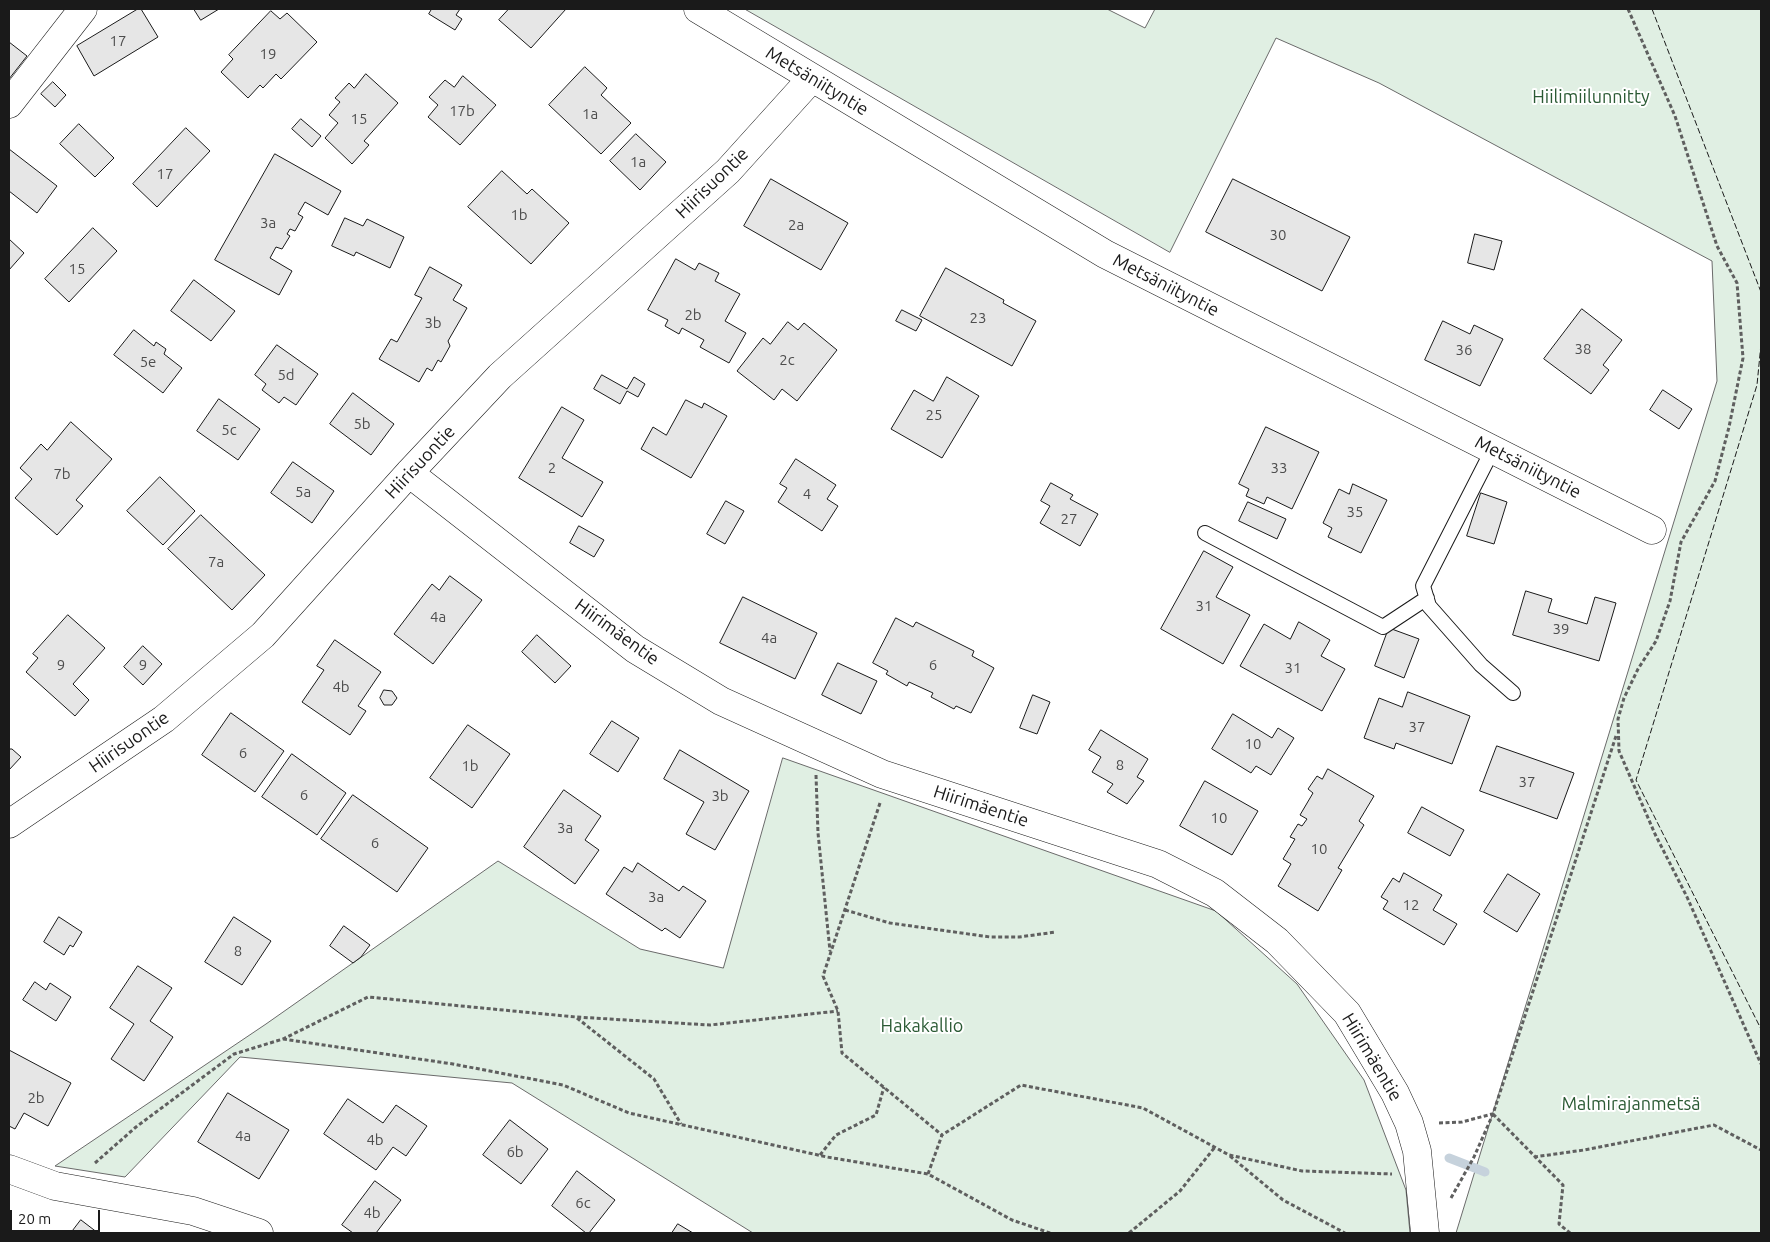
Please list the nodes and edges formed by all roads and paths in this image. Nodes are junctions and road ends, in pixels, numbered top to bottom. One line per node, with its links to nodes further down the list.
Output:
1 (83, 9): 5 (street)
2 (698, 9): 4 (street, Metsäniityntie)
3 (1628, 9): 12 (path)
4 (812, 78): 6 (street, Metsäniityntie); 7 (street, Hiirisuontie)
5 (9, 104)
6 (1493, 449): 8 (street, Metsäniityntie); 10 (lane)
7 (409, 473): 13 (street, Hiirimäentie); 15 (street, Hiirisuontie)
8 (1652, 530)
9 (1205, 533): 10 (lane)
10 (1427, 598): 11 (lane)
11 (1513, 693)
12 (1617, 733): 22 (path); 24 (path)
13 (814, 743): 14 (street, Hiirimäentie); 18 (path)
14 (890, 776): 16 (path); 25 (street, Hiirimäentie)
15 (9, 824)
16 (844, 910): 17 (path); 18 (path)
17 (1056, 932)
18 (830, 954): 19 (path)
19 (838, 1011): 20 (path); 23 (path)
20 (576, 1017): 21 (path); 26 (path)
21 (283, 1039): 26 (path); 36 (path)
22 (1761, 1064)
23 (884, 1087): 27 (path); 30 (path)
24 (1493, 1114): 25 (path); 32 (path); 37 (path)
25 (1409, 1123): 37 (street, Hiirimäentie)
26 (681, 1125): 30 (path)
27 (942, 1135): 28 (path); 35 (path)
28 (1215, 1147): 31 (path); 40 (path)
29 (1761, 1150): 32 (path)
30 (820, 1155): 35 (path)
31 (1229, 1155): 34 (path); 41 (path)
32 (1534, 1157): 42 (path)
33 (9, 1169): 36 (street)
34 (1378, 1173)
35 (928, 1174): 39 (path)
36 (68, 1188): 38 (street)
37 (1425, 1227)
38 (259, 1233)
39 (1050, 1233)
40 (1130, 1233)
41 (1345, 1233)
42 (1570, 1233)

